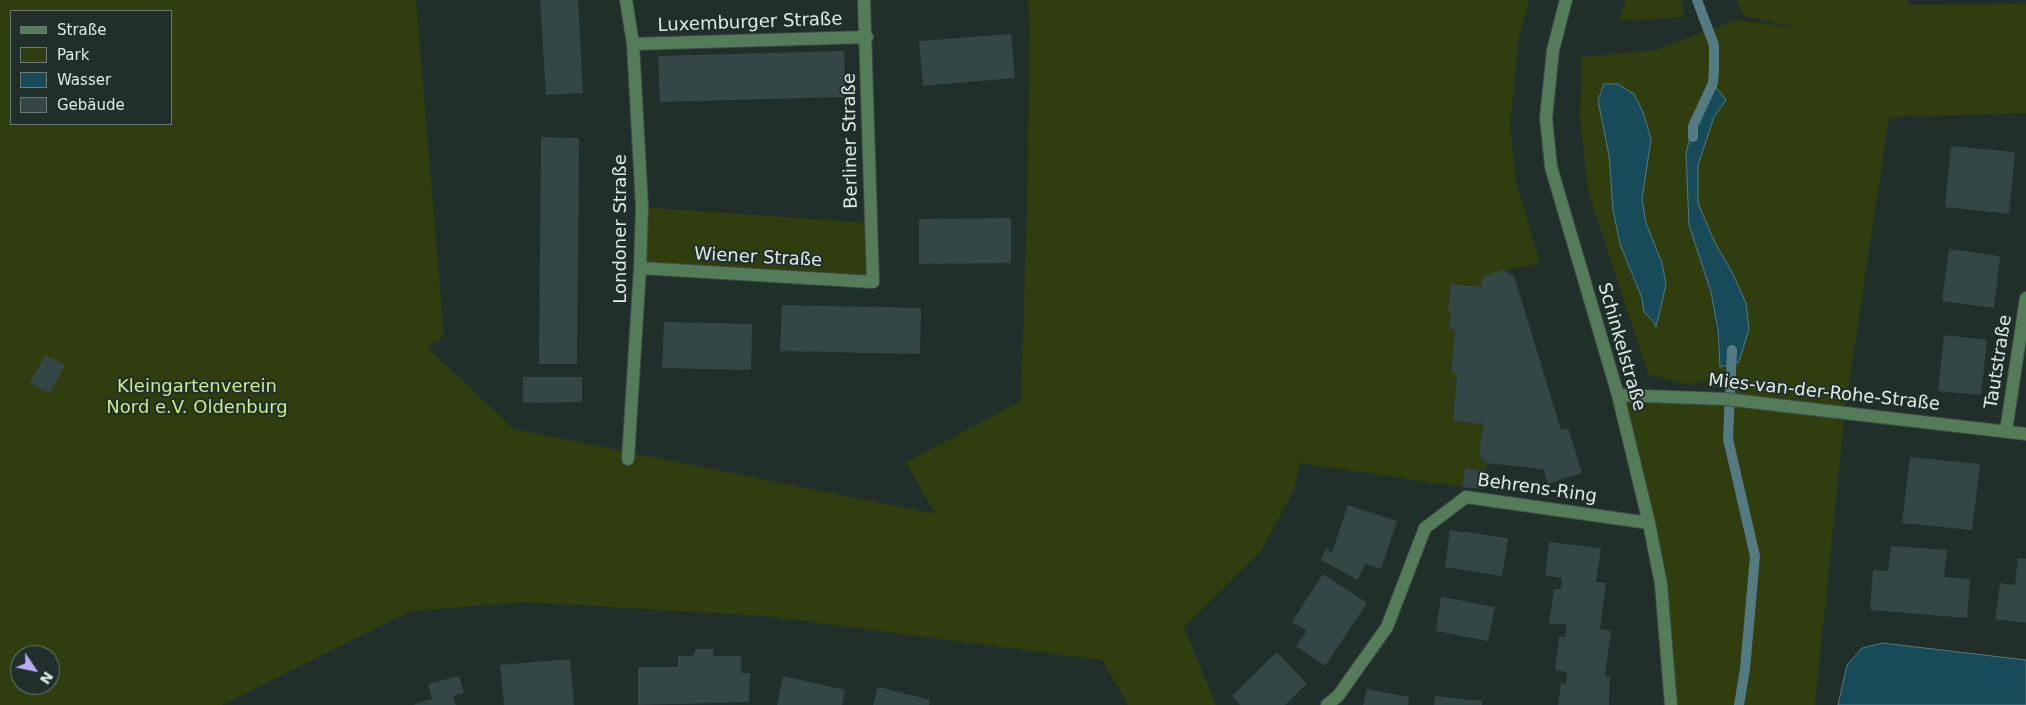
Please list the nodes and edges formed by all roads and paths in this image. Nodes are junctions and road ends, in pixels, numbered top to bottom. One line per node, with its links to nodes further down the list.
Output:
1 (626, 0): 5 (street, Londoner Straße)
2 (864, 0): 4 (street, Berliner Straße)
3 (1566, 0): 9 (street, Schinkelstraße)
4 (867, 37): 5 (street, Luxemburger Straße); 7 (street, Berliner Straße)
5 (634, 44): 6 (street, Londoner Straße)
6 (640, 268): 7 (street, Wiener Straße); 12 (street, Londoner Straße)
7 (873, 282)
8 (2026, 298): 10 (street, Tautstraße)
9 (1618, 395): 10 (street, Mies-van-der-Rohe-Straße); 13 (street, Schinkelstraße)
10 (2006, 432): 11 (street, Mies-van-der-Rohe-Straße)
11 (2026, 434)
12 (628, 459)
13 (1649, 523): 14 (street, Behrens-Ring); 15 (street, Schinkelstraße)
14 (1327, 705)
15 (1671, 705)

